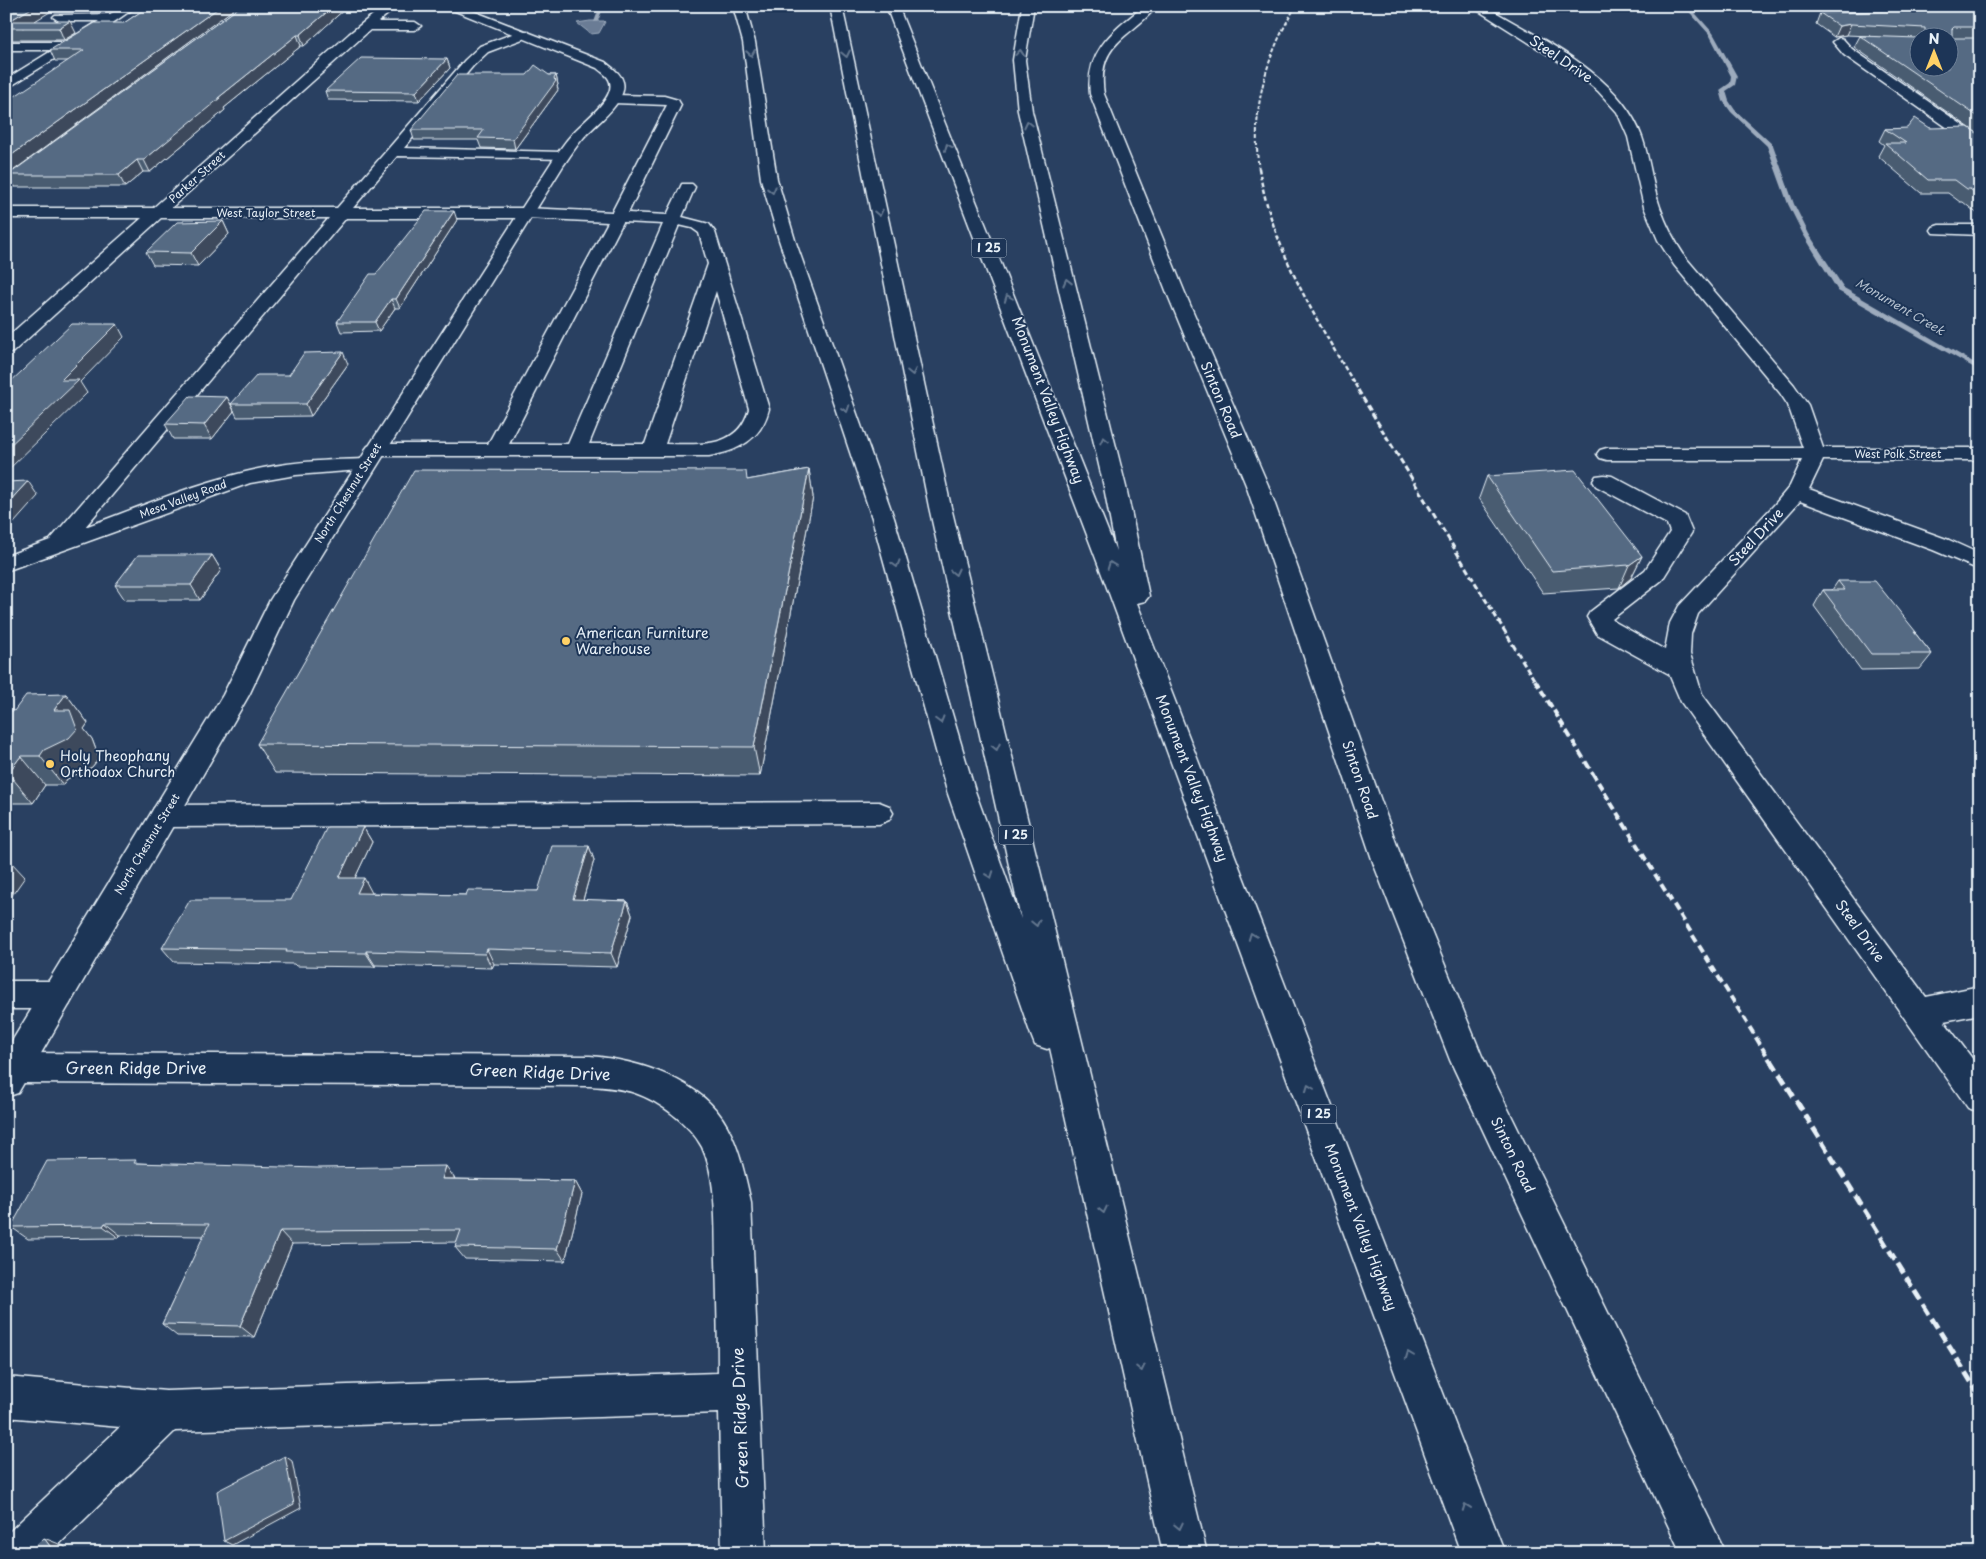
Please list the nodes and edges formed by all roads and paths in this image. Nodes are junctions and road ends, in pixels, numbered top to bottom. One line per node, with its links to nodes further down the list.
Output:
1 (78, 6): 11 (main road)
2 (131, 6): 12 (main road)
3 (449, 6): 16 (main road)
4 (739, 6): 60 (main road, one-way to 60)
5 (836, 6): 60 (main road, I 25, one-way to 60)
6 (892, 6): 51 (main road, Monument Valley Highway / I 25, one-way to 6)
7 (1028, 6): 51 (main road, one-way to 7)
8 (1151, 6): 68 (main road, Sinton Road)
9 (1477, 6): 42 (main road, Steel Drive)
10 (388, 8): 14 (main road, Parker Street)
11 (59, 17): 12 (main road); 13 (main road)
12 (113, 18): 19 (main road)
13 (46, 26)
14 (366, 26): 15 (main road); 29 (main road, Parker Street)
15 (415, 26)
16 (524, 34): 21 (main road); 24 (main road)
17 (1855, 41): 22 (main road)
18 (6, 46): 19 (main road)
19 (68, 46): 20 (main road)
20 (6, 85)
21 (614, 99): 25 (main road, North Chestnut Street); 32 (main road)
22 (1980, 144)
23 (53, 150): 26 (main road)
24 (393, 152): 25 (main road); 31 (main road)
25 (562, 156): 30 (main road, North Chestnut Street)
26 (6, 185)
27 (687, 187): 33 (main road)
28 (6, 213): 29 (main road, West Taylor Street)
29 (157, 213): 31 (main road, West Taylor Street); 37 (main road, Parker Street)
30 (526, 213): 31 (main road, West Taylor Street); 32 (main road, West Taylor Street); 44 (main road, North Chestnut Street)
31 (340, 214): 47 (main road)
32 (618, 217): 33 (main road, West Taylor Street); 38 (main road)
33 (673, 220): 36 (main road, West Taylor Street); 39 (main road)
34 (1939, 230): 35 (main road)
35 (1980, 230)
36 (716, 264): 40 (main road); 40 (main road, Mesa Valley Road)
37 (6, 348)
38 (496, 450): 39 (main road, Mesa Valley Road); 44 (main road, Mesa Valley Road)
39 (576, 450): 40 (main road, Mesa Valley Road)
40 (653, 450)
41 (1607, 454): 42 (main road, West Polk Street)
42 (1815, 454): 43 (main road, West Polk Street); 46 (main road, Steel Drive)
43 (1980, 454)
44 (370, 457): 47 (main road, Mesa Valley Road); 53 (main road, North Chestnut Street)
45 (1604, 481): 50 (main road)
46 (1796, 492): 48 (main road); 50 (main road, Steel Drive)
47 (58, 545): 49 (main road, Mesa Valley Road)
48 (1980, 563)
49 (6, 564)
50 (1679, 668): 57 (main road, Steel Drive)
51 (1154, 675): 67 (main road, Monument Valley Highway / I 25, one-way to 51)
52 (879, 813): 53 (main road)
53 (164, 816): 55 (main road, North Chestnut Street)
54 (6, 995): 55 (main road)
55 (58, 995): 58 (main road, North Chestnut Street)
56 (1980, 1000): 57 (main road)
57 (1918, 1012): 59 (main road, Steel Drive)
58 (11, 1075): 61 (main road, Green Ridge Drive)
59 (1980, 1097)
60 (1092, 1163): 66 (main road, I 25, one-way to 66)
61 (739, 1392): 63 (main road); 65 (main road, Green Ridge Drive)
62 (6, 1397): 63 (main road)
63 (166, 1411): 64 (main road)
64 (19, 1553)
65 (744, 1553)
66 (1185, 1553)
67 (1483, 1553)
68 (1704, 1553)

